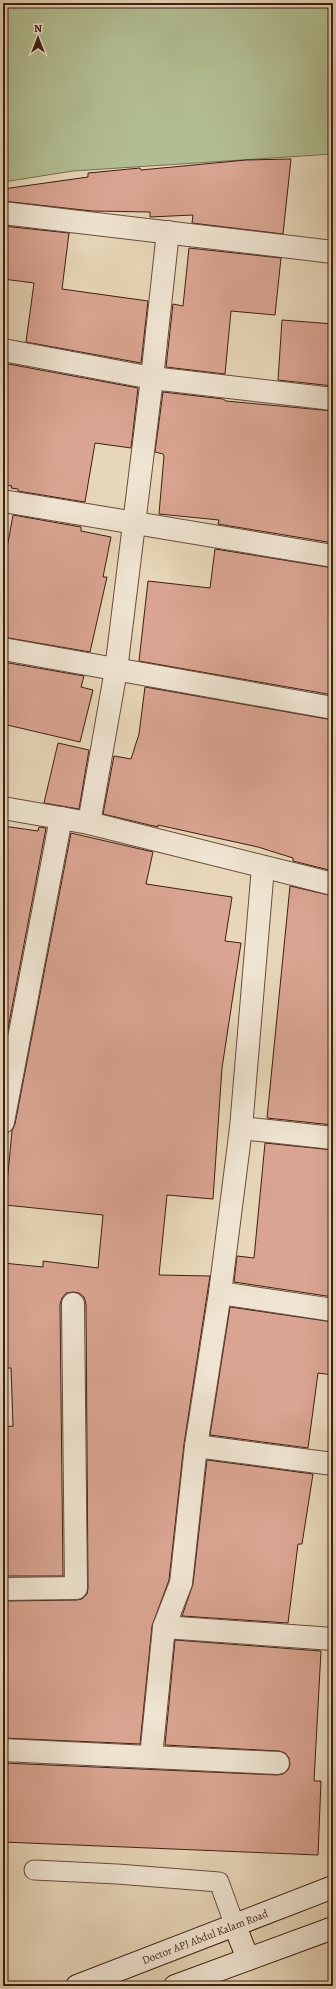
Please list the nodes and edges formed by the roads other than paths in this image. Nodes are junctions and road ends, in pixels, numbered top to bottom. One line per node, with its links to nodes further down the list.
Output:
1 (3, 213): 2 (street)
2 (168, 232): 3 (street); 5 (street)
3 (333, 252)
4 (3, 350): 5 (street)
5 (152, 378): 6 (street); 8 (street)
6 (333, 398)
7 (3, 500): 8 (street)
8 (134, 522): 9 (street); 11 (street)
9 (333, 556)
10 (3, 649): 11 (street)
11 (116, 670): 12 (street); 15 (street)
12 (333, 708)
13 (3, 808): 14 (street)
14 (61, 818): 15 (street); 18 (street)
15 (89, 823): 16 (street)
16 (263, 867): 17 (street); 19 (street)
17 (333, 884)
18 (3, 1122)
19 (241, 1128): 20 (street); 21 (street)
20 (333, 1138)
21 (220, 1293): 23 (street); 24 (street)
22 (73, 1304): 26 (street)
23 (333, 1310)
24 (196, 1446): 25 (street); 27 (street)
25 (333, 1464)
26 (3, 1589)
27 (164, 1627): 28 (street); 30 (street)
28 (333, 1639)
29 (3, 1750): 30 (street)
30 (151, 1757): 31 (street)
31 (278, 1763)
32 (34, 1870): 34 (lane)
33 (333, 1887): 34 (street, Doctor APJ Abdul Kalam Road)
34 (235, 1926): 36 (street); 37 (street, Doctor APJ Abdul Kalam Road)
35 (333, 1928): 36 (street)
36 (248, 1960): 38 (street)
37 (77, 1986)
38 (175, 1986)

